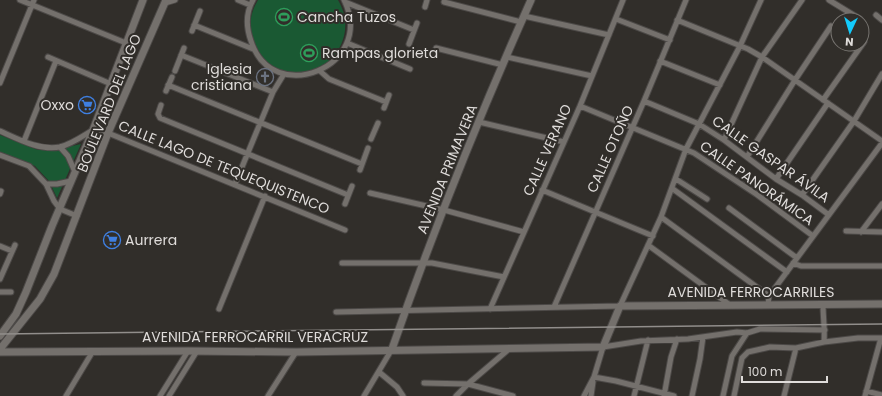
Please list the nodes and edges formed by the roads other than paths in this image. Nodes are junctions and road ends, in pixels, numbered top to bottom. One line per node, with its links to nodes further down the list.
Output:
1 (20, 0): 15 (street)
2 (143, 0): 33 (street, BOULEVARD DEL LAGO)
3 (175, 0): 12 (street)
4 (238, 0): 17 (street)
5 (427, 0): 18 (street)
6 (531, 0): 22 (street, AVENIDA PRIMAVERA)
7 (623, 0): 23 (street, CALLE VERANO)
8 (686, 0): 24 (street, CALLE OTOÑO)
9 (753, 0): 14 (street)
10 (802, 0): 43 (street)
11 (829, 0): 20 (street)
12 (165, 1): 77 (street, BOULEVARD DEL LAGO)
13 (344, 1): 29 (street); 34 (street)
14 (760, 1): 36 (street)
15 (33, 2): 33 (street); 56 (street)
16 (444, 2): 22 (street)
17 (252, 3): 39 (street)
18 (425, 7)
19 (200, 11): 27 (street)
20 (849, 12)
21 (876, 15): 25 (street)
22 (523, 19): 31 (street); 42 (street, AVENIDA PRIMAVERA)
23 (616, 19): 31 (street, CALLE VERANO); 32 (street)
24 (677, 20): 32 (street, CALLE OTOÑO); 36 (street)
25 (882, 20)
26 (417, 23): 29 (street)
27 (194, 25): 30 (street); 39 (street)
28 (830, 28): 55 (street)
29 (414, 30): 35 (street)
30 (192, 31)
31 (609, 35): 53 (street, CALLE VERANO)
32 (670, 40): 46 (street, CALLE OTOÑO)
33 (126, 43): 57 (street, BOULEVARD DEL LAGO)
34 (347, 43): 48 (street); 50 (street)
35 (409, 44)
36 (740, 46): 43 (street); 59 (street)
37 (184, 48): 41 (street)
38 (436, 48): 47 (street)
39 (253, 49): 51 (street)
40 (858, 52): 64 (street)
41 (181, 55): 49 (street); 61 (street)
42 (507, 57): 47 (street, AVENIDA PRIMAVERA); 53 (street)
43 (762, 57): 55 (street); 79 (street)
44 (48, 58): 45 (street)
45 (56, 61): 57 (street); 80 (street)
46 (660, 61): 59 (street); 63 (street, CALLE OTOÑO)
47 (502, 65): 70 (street, AVENIDA PRIMAVERA)
48 (410, 69)
49 (175, 70)
50 (320, 71): 51 (street); 65 (street)
51 (284, 74): 61 (street)
52 (882, 74): 69 (street)
53 (592, 76): 67 (street, CALLE VERANO)
54 (172, 77): 58 (street)
55 (795, 80): 64 (street); 88 (street)
56 (0, 83)
57 (111, 84): 75 (street, BOULEVARD DEL LAGO)
58 (168, 85): 60 (street); 71 (street)
59 (720, 85): 73 (street)
60 (166, 91)
61 (273, 92): 71 (street)
62 (389, 95): 65 (street)
63 (644, 101): 73 (street, CALLE GASPAR ÁVILA); 74 (street, CALLE OTOÑO)
64 (826, 101): 69 (street); 93 (street)
65 (386, 102): 68 (street)
66 (161, 105): 86 (street)
67 (580, 106): 74 (street, CALLE PANORÁMICA); 81 (street, CALLE VERANO)
68 (384, 108)
69 (854, 121): 82 (street); 102 (street)
70 (479, 122): 81 (street); 109 (street, AVENIDA PRIMAVERA)
71 (260, 123): 86 (street); 89 (street)
72 (378, 123): 78 (street)
73 (699, 124): 79 (street, CALLE GASPAR ÁVILA); 85 (street)
74 (632, 127): 85 (street, CALLE PANORÁMICA); 110 (street, CALLE OTOÑO)
75 (94, 130): 77 (street, CALLE LAGO DE TEQUEQUISTENCO); 83 (street); 91 (street, BOULEVARD DEL LAGO)
76 (0, 131): 80 (street)
77 (108, 133): 96 (street, CALLE LAGO DE TEQUEQUISTENCO); 112 (street, BOULEVARD DEL LAGO)
78 (371, 139)
79 (724, 140): 88 (street, CALLE GASPAR ÁVILA)
80 (24, 141): 83 (street)
81 (564, 142): 99 (street, CALLE VERANO)
82 (882, 142): 111 (street, CALLE GASPAR ÁVILA)
83 (60, 147): 91 (street)
84 (368, 148): 89 (street)
85 (686, 149): 92 (street); 120 (street, CALLE PANORÁMICA)
86 (248, 153): 96 (street); 101 (street)
87 (0, 155): 95 (street)
88 (747, 157): 93 (street, CALLE GASPAR ÁVILA)
89 (362, 164): 90 (street)
90 (360, 170)
91 (75, 172): 94 (street, BOULEVARD DEL LAGO)
92 (676, 179): 98 (street); 104 (street)
93 (776, 179): 102 (street, CALLE GASPAR ÁVILA)
94 (71, 181): 95 (street); 108 (street, BOULEVARD DEL LAGO)
95 (46, 184): 108 (street)
96 (235, 184): 103 (street, CALLE LAGO DE TEQUEQUISTENCO)
97 (352, 186): 101 (street)
98 (673, 189): 113 (street); 129 (street)
99 (542, 190): 110 (street); 116 (street, CALLE VERANO)
100 (370, 193): 109 (street)
101 (348, 195): 105 (street)
102 (802, 195): 111 (street, CALLE GASPAR ÁVILA)
103 (265, 196): 114 (street, CALLE LAGO DE TEQUEQUISTENCO); 141 (street)
104 (707, 200)
105 (345, 204)
106 (882, 204): 117 (street)
107 (729, 208): 125 (street)
108 (60, 209): 112 (street); 145 (street, BOULEVARD DEL LAGO)
109 (444, 210): 116 (street); 127 (street, AVENIDA PRIMAVERA)
110 (594, 213): 119 (street); 139 (street, CALLE OTOÑO)
111 (828, 214): 120 (street, CALLE GASPAR ÁVILA)
112 (77, 216): 146 (street, BOULEVARD DEL LAGO)
113 (661, 217): 119 (street); 134 (street)
114 (345, 230)
115 (846, 231): 117 (street)
116 (524, 232): 130 (street, CALLE VERANO)
117 (861, 232): 118 (street)
118 (882, 232)
119 (653, 236): 122 (street)
120 (813, 236): 125 (street, CALLE GASPAR ÁVILA)
121 (15, 245): 124 (street)
122 (648, 245): 137 (street); 140 (street)
123 (0, 246): 124 (street)
124 (12, 251): 131 (street)
125 (795, 260): 128 (street); 129 (street, CALLE GASPAR ÁVILA)
126 (342, 262): 127 (street)
127 (424, 263): 130 (street); 143 (street, AVENIDA PRIMAVERA)
128 (882, 266)
129 (787, 272): 134 (street, CALLE GASPAR ÁVILA)
130 (504, 277): 142 (street, CALLE VERANO)
131 (0, 279)
132 (0, 292): 133 (street)
133 (11, 292)
134 (770, 296): 138 (street, CALLE GASPAR ÁVILA)
135 (881, 303): 136 (street, AVENIDA FERROCARRILES)
136 (823, 304): 138 (street, AVENIDA FERROCARRILES); 148 (street)
137 (730, 305): 138 (street, AVENIDA FERROCARRILES); 140 (street, AVENIDA FERROCARRILES)
138 (768, 305)
139 (554, 306): 140 (street); 142 (street)
140 (620, 306): 156 (street)
141 (219, 309)
142 (490, 309): 143 (street)
143 (406, 310): 144 (street); 160 (street, AVENIDA PRIMAVERA)
144 (336, 312)
145 (16, 314): 146 (street); 147 (street, BOULEVARD DEL LAGO)
146 (24, 318): 159 (street, BOULEVARD DEL LAGO)
147 (3, 327): 150 (street, BOULEVARD DEL LAGO)
148 (825, 330): 149 (street); 155 (street)
149 (746, 333): 151 (street); 187 (street)
150 (0, 336)
151 (703, 336): 153 (street); 186 (street)
152 (882, 338): 155 (street); 171 (street)
153 (677, 339): 154 (street); 172 (street)
154 (648, 340): 156 (street); 170 (street)
155 (824, 342): 158 (street)
156 (603, 347): 157 (street, AVENIDA FERROCARRIL VERACRUZ); 167 (street)
157 (509, 348): 160 (street, AVENIDA FERROCARRIL VERACRUZ); 169 (street)
158 (796, 348): 188 (street); 189 (street)
159 (0, 349)
160 (392, 349): 165 (street, AVENIDA FERROCARRIL VERACRUZ); 166 (street)
161 (93, 351): 162 (street, AVENIDA FERROCARRIL VERACRUZ); 164 (street, AVENIDA FERROCARRIL VERACRUZ); 174 (street)
162 (188, 351): 163 (street, AVENIDA FERROCARRIL VERACRUZ); 175 (street)
163 (197, 351): 165 (street, AVENIDA FERROCARRIL VERACRUZ); 176 (street)
164 (0, 352)
165 (296, 352): 177 (street)
166 (378, 372): 178 (street); 179 (street)
167 (594, 377): 170 (street); 182 (street); 183 (street)
168 (424, 383): 169 (street)
169 (468, 384): 180 (street); 181 (street)
170 (636, 386): 172 (street); 184 (street)
171 (866, 394): 173 (street)
172 (665, 395): 185 (street)
173 (882, 395)
174 (66, 396)
175 (160, 396)
176 (169, 396)
177 (268, 396)
178 (364, 396)
179 (403, 396)
180 (456, 396)
181 (513, 396)
182 (584, 396)
183 (591, 396)
184 (634, 396)
185 (674, 396)
186 (692, 396)
187 (723, 396)
188 (734, 396)
189 (784, 396)

